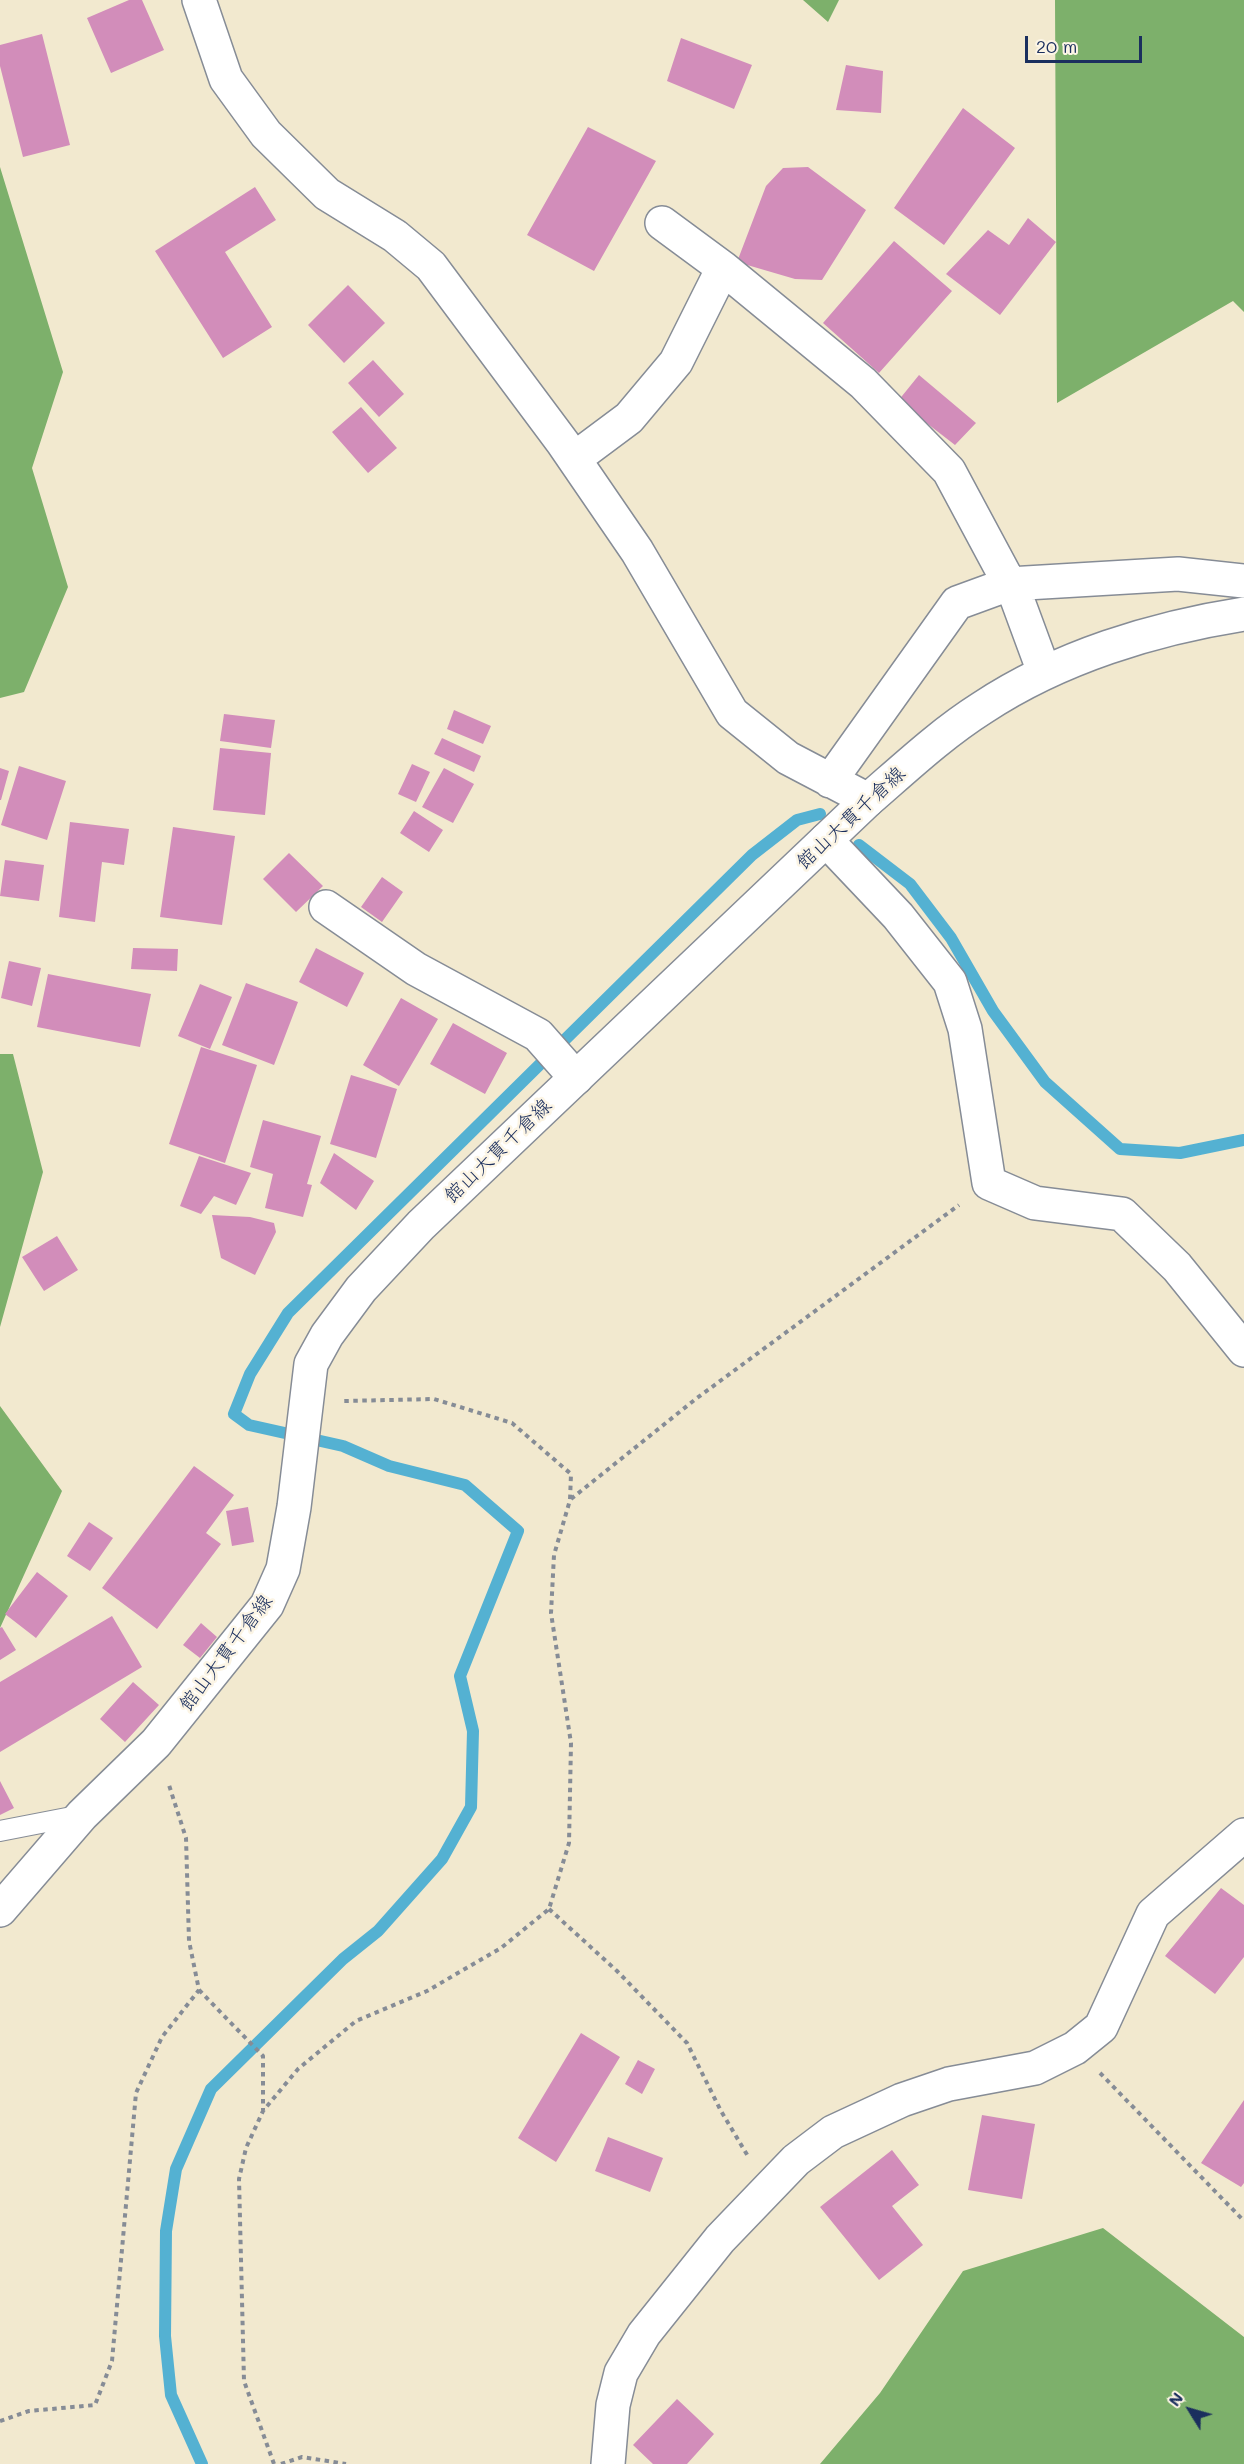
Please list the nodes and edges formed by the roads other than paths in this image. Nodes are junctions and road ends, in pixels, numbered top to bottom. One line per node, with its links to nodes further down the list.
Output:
1 (199, 0): 4 (street)
2 (662, 223): 3 (street)
3 (723, 268): 4 (street); 6 (street)
4 (574, 459): 9 (street)
5 (1244, 581): 6 (street)
6 (1009, 584): 8 (street); 9 (street)
7 (1244, 614): 8 (street, 館山大貫千倉線)
8 (1044, 672): 10 (street, 館山大貫千倉線)
9 (830, 781): 10 (street)
10 (868, 800): 11 (street, 館山大貫千倉線)
11 (826, 840): 13 (street, 館山大貫千倉線); 14 (street)
12 (326, 906): 13 (street)
13 (576, 1078): 15 (street, 館山大貫千倉線)
14 (1244, 1350)
15 (82, 1815): 16 (lane); 18 (street, 館山大貫千倉線)
16 (0, 1831)
17 (1244, 1835): 19 (street)
18 (0, 1911)
19 (608, 2464)

